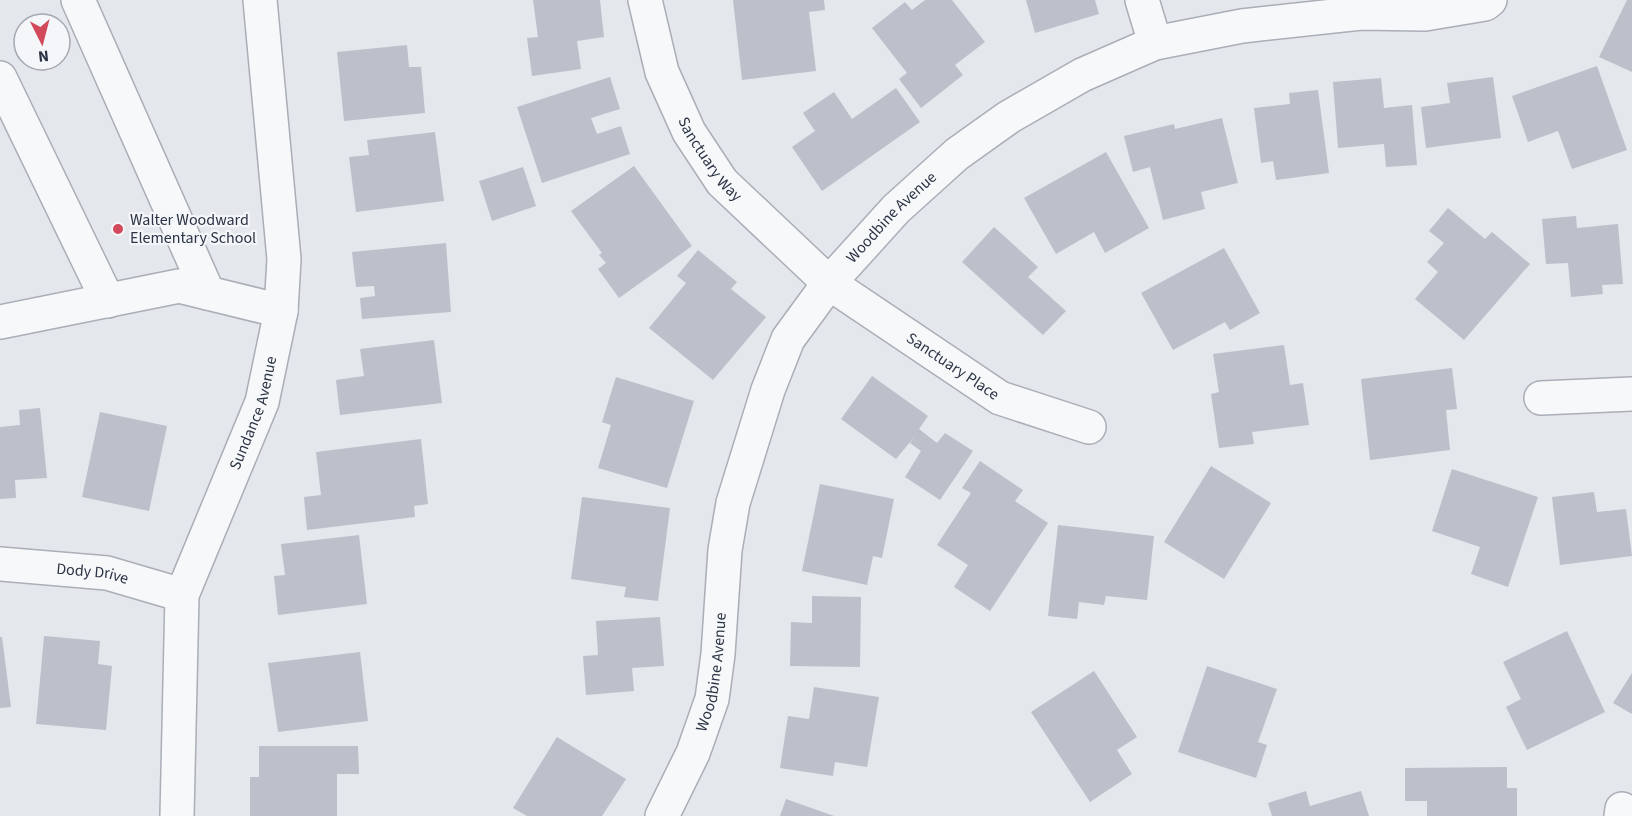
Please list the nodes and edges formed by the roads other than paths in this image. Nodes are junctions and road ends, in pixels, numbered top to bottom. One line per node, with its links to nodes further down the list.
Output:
1 (78, 0): 9 (street)
2 (260, 0): 11 (street, Sundance Avenue)
3 (645, 0): 8 (street, Sanctuary Way)
4 (1142, 0): 6 (street)
5 (1490, 0): 6 (street, Woodbine Avenue)
6 (1155, 43): 8 (street, Woodbine Avenue)
7 (0, 78): 10 (street)
8 (829, 284): 15 (street, Sanctuary Place); 19 (street, Woodbine Avenue)
9 (208, 293): 10 (street); 11 (street)
10 (108, 301): 12 (street)
11 (281, 311): 17 (street, Sundance Avenue)
12 (2, 317)
13 (1632, 394): 14 (street)
14 (1541, 398)
15 (1089, 427)
16 (0, 564): 17 (street, Dody Drive)
17 (182, 595): 18 (street, Sundance Avenue)
18 (177, 816)
19 (662, 816)

